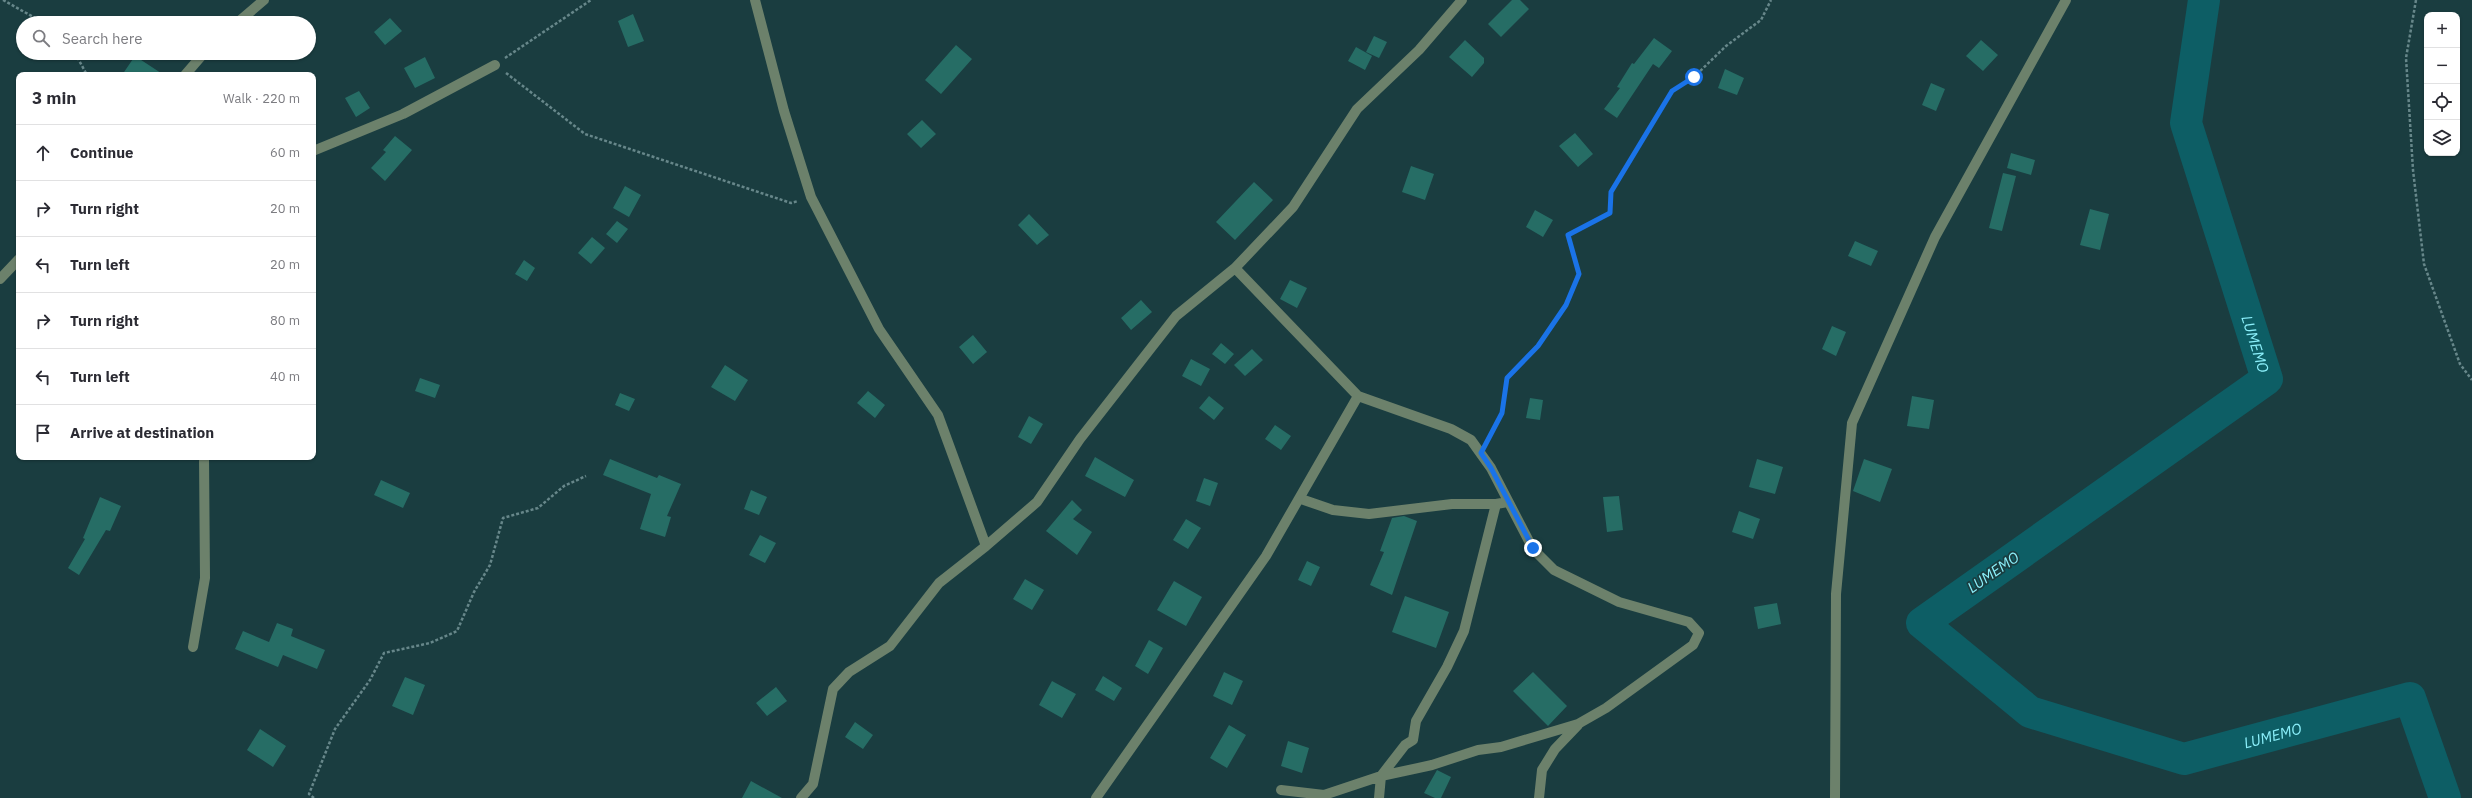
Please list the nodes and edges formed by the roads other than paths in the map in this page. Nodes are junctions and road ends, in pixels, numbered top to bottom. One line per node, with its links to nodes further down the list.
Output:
1 (264, 0): 5 (street)
2 (755, 0): 18 (street)
3 (1462, 0): 11 (street)
4 (2066, 0): 27 (street)
5 (245, 16)
6 (198, 60): 8 (street)
7 (495, 64): 9 (street)
8 (188, 72)
9 (316, 150)
10 (16, 262): 12 (street)
11 (1235, 268): 13 (street); 18 (street)
12 (0, 279)
13 (1358, 396): 15 (street); 16 (street)
14 (204, 460): 19 (street)
15 (1301, 498): 17 (street); 24 (street)
16 (1508, 502): 17 (street); 20 (street)
17 (1496, 504): 21 (street)
18 (986, 546): 23 (street)
19 (193, 647)
20 (1578, 724): 21 (street); 26 (street)
21 (1381, 776): 22 (street); 25 (street)
22 (1281, 790)
23 (802, 798)
24 (1096, 798)
25 (1379, 798)
26 (1539, 798)
27 (1834, 798)

